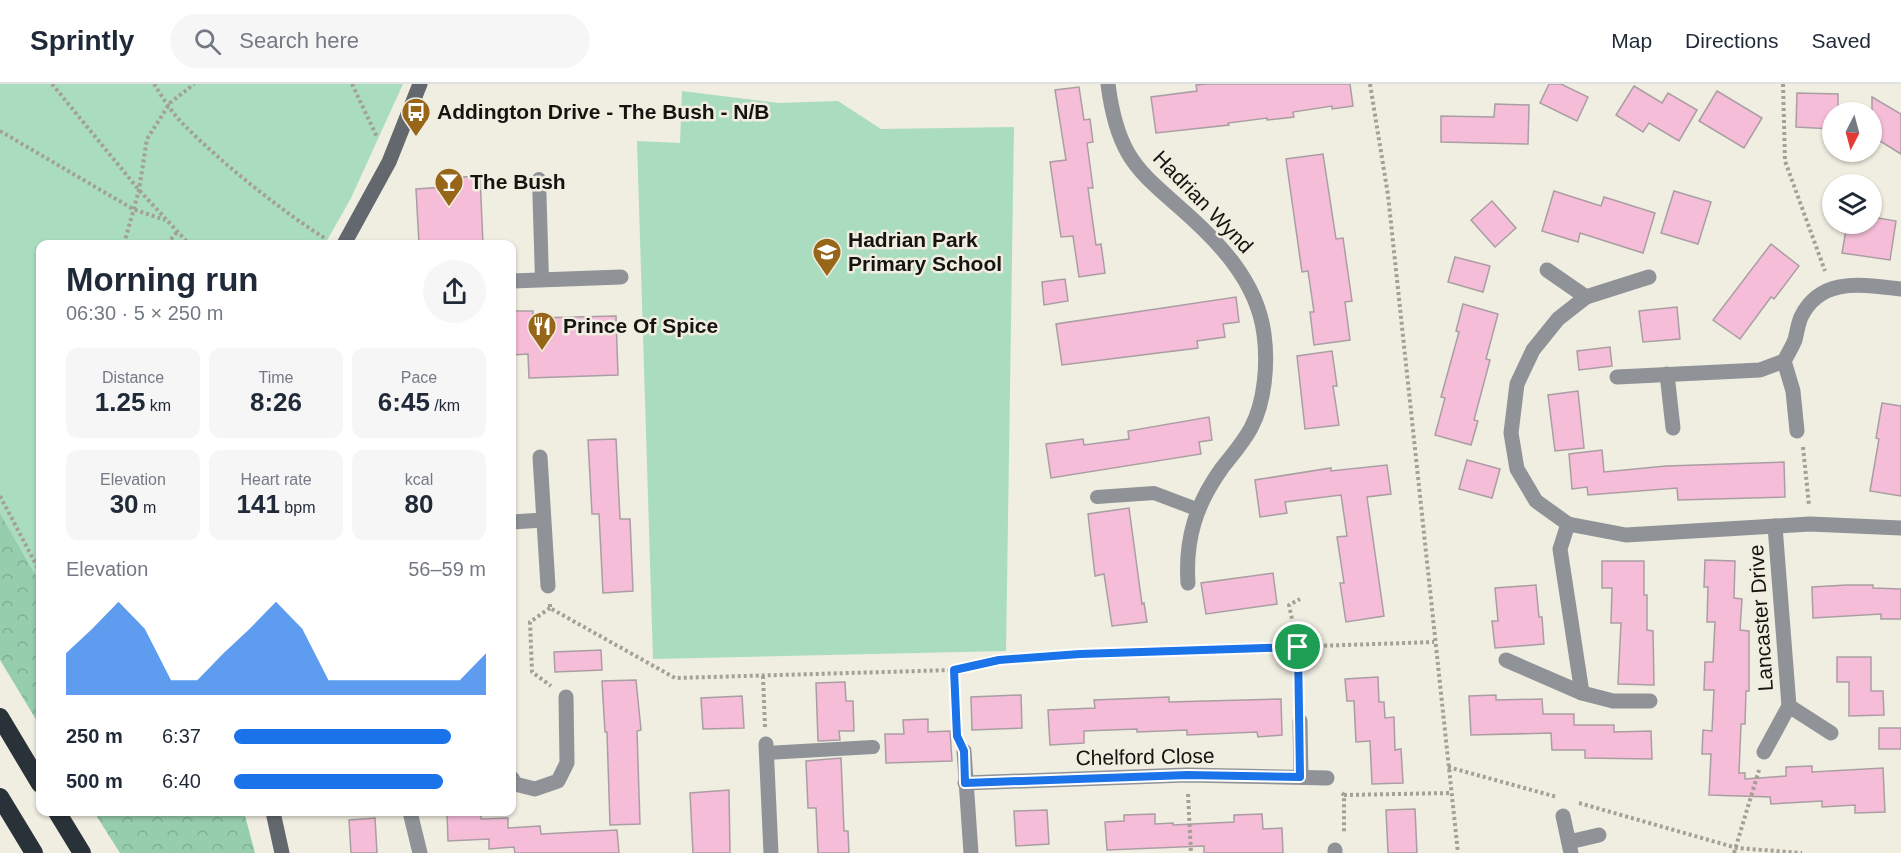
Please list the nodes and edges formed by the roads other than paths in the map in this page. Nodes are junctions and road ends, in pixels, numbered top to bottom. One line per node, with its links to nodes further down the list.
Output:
1 (420, 84): 4 (street)
2 (1108, 84): 19 (street, Hadrian Wynd)
3 (539, 179): 8 (lane)
4 (346, 240)
5 (1547, 270): 11 (street)
6 (621, 277): 8 (street)
7 (1649, 277): 11 (street, Lancaster Drive)
8 (542, 280): 9 (street)
9 (516, 281)
10 (1901, 289): 12 (street)
11 (1586, 297): 22 (street, Lancaster Drive)
12 (1784, 361): 13 (street); 16 (street)
13 (1667, 374): 14 (street); 15 (street)
14 (1617, 377)
15 (1673, 428)
16 (1797, 431)
17 (540, 457): 20 (street)
18 (1097, 497): 19 (lane)
19 (1199, 510): 25 (street, Hadrian Wynd)
20 (543, 520): 21 (street); 26 (street)
21 (516, 522)
22 (1569, 524): 23 (street, Lancaster Drive); 28 (street)
23 (1775, 526): 24 (street, Lancaster Drive); 31 (street, Lancaster Drive)
24 (1901, 528)
25 (1188, 583)
26 (548, 585)
27 (1506, 660): 28 (street)
28 (1581, 693): 30 (street)
29 (566, 697): 43 (street)
30 (1650, 701)
31 (1789, 706): 34 (street, Lancaster Drive); 38 (street, Lancaster Drive)
32 (0, 717): 39 (highway)
33 (1300, 721): 40 (street)
34 (1831, 733)
35 (873, 747): 36 (lane)
36 (766, 748): 55 (street)
37 (964, 751): 42 (street)
38 (1764, 752)
39 (36, 777)
40 (1300, 777): 41 (street, Chelford Close); 42 (street, Chelford Close)
41 (1327, 778)
42 (965, 783): 56 (street)
43 (516, 784)
44 (0, 797): 51 (highway)
45 (59, 816): 52 (highway)
46 (274, 816): 53 (street)
47 (411, 816): 54 (street)
48 (1563, 816): 50 (street)
49 (1599, 835): 50 (street)
50 (1570, 847)
51 (34, 853)
52 (82, 853)
53 (282, 853)
54 (420, 853)
55 (771, 853)
56 (971, 853)

